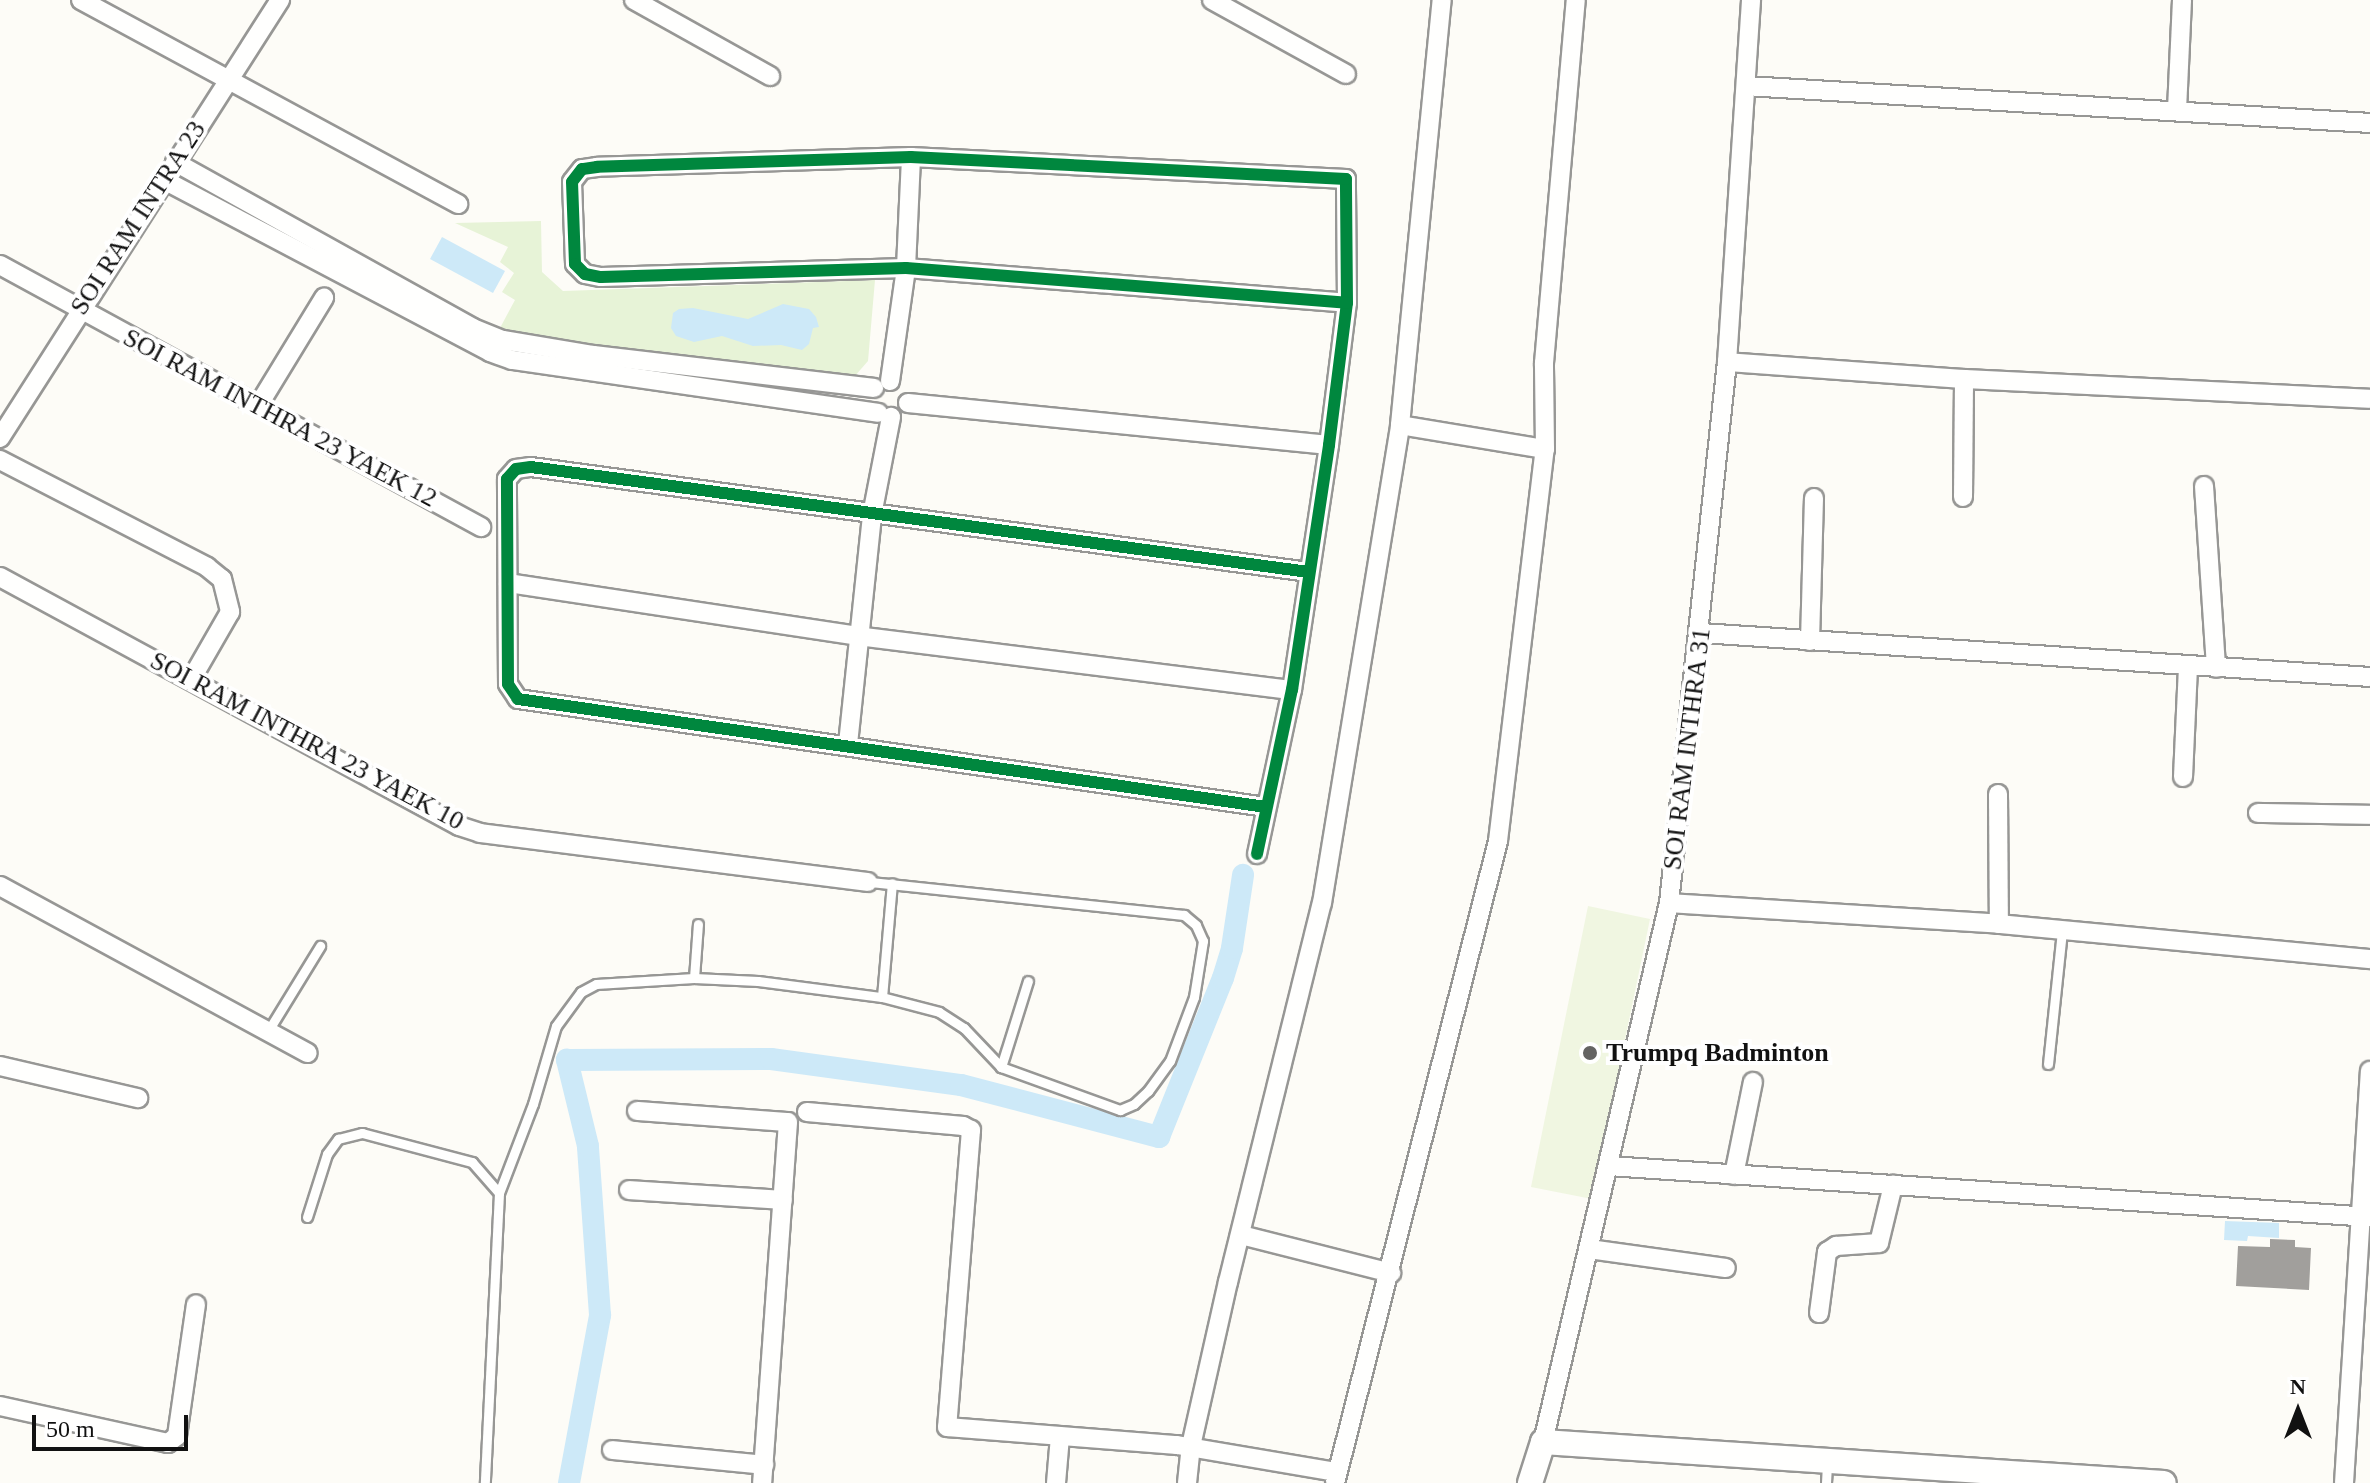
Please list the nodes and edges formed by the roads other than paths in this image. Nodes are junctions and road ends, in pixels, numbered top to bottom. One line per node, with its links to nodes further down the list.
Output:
1 (81, 0): 11 (street)
2 (280, 0): 11 (street, SOI RAM INTRA 23)
3 (634, 0): 10 (street)
4 (1212, 0): 9 (street)
5 (1442, 0): 31 (street)
6 (1576, 0): 34 (street)
7 (1751, 0): 12 (street, SOI RAM INTHRA 31)
8 (2182, 0): 13 (street)
9 (1346, 74)
10 (770, 76)
11 (227, 80): 16 (street, SOI RAM INTRA 23); 18 (street)
12 (1746, 86): 13 (street); 24 (street, SOI RAM INTHRA 31)
13 (2177, 110): 14 (street)
14 (2370, 123)
15 (911, 157): 20 (street); 20 (street); 22 (street)
16 (175, 162): 17 (street, SOI RAM INTRA 23); 26 (street)
17 (164, 180): 23 (street, SOI RAM INTRA 23); 30 (street)
18 (458, 204)
19 (0, 265): 23 (street, SOI RAM INTHRA 23 YAEK 12)
20 (906, 268): 22 (street); 26 (street)
21 (324, 298): 29 (street)
22 (1347, 303): 33 (street)
23 (79, 309): 29 (street, SOI RAM INTHRA 23 YAEK 12); 32 (street, SOI RAM INTRA 23)
24 (1727, 362): 25 (street); 44 (street, SOI RAM INTHRA 31)
25 (1964, 379): 27 (street); 37 (street)
26 (882, 384): 28 (street); 30 (street)
27 (2370, 399)
28 (908, 403): 30 (street); 33 (street)
29 (258, 406): 40 (street, SOI RAM INTHRA 23 YAEK 12)
30 (885, 415): 39 (street)
31 (1400, 425): 34 (street); 89 (street)
32 (0, 438)
33 (1329, 445): 41 (street)
34 (1545, 449): 92 (street)
35 (0, 460): 50 (street)
36 (2204, 486): 48 (street)
37 (1963, 497)
38 (1814, 498): 46 (street)
39 (872, 515): 41 (street); 43 (street); 45 (street)
40 (481, 527)
41 (1309, 572): 51 (street)
42 (0, 577): 50 (street, SOI RAM INTHRA 23 YAEK 10)
43 (508, 583): 45 (street); 52 (street)
44 (1701, 633): 46 (street); 62 (street, SOI RAM INTHRA 31)
45 (857, 636): 51 (street); 52 (street)
46 (1810, 641): 47 (street)
47 (2188, 667): 48 (street); 53 (street)
48 (2216, 668): 49 (street)
49 (2370, 677)
50 (192, 678): 59 (street, SOI RAM INTHRA 23 YAEK 10)
51 (1292, 690): 55 (street)
52 (848, 744): 55 (street)
53 (2183, 777)
54 (1998, 794): 64 (street)
55 (1266, 807): 58 (street)
56 (2258, 813): 57 (street)
57 (2370, 815)
58 (1257, 854)
59 (868, 882): 60 (lane)
60 (892, 883): 70 (lane); 75 (lane)
61 (0, 886): 71 (street)
62 (1669, 903): 64 (street); 81 (street, SOI RAM INTHRA 31)
63 (698, 924): 68 (lane)
64 (1999, 924): 65 (street)
65 (2062, 930): 67 (street); 73 (lane)
66 (320, 946): 71 (lane)
67 (2370, 959)
68 (694, 978): 70 (lane); 85 (lane)
69 (1028, 981): 75 (lane)
70 (882, 997): 75 (lane)
71 (268, 1031): 72 (street)
72 (308, 1053)
73 (2048, 1064)
74 (0, 1066): 78 (street)
75 (1001, 1067)
76 (2370, 1071): 87 (street)
77 (1753, 1082): 82 (street)
78 (138, 1098)
79 (637, 1111): 86 (street)
80 (807, 1112): 96 (street)
81 (1609, 1166): 82 (street); 90 (street, SOI RAM INTHRA 31)
82 (1734, 1175): 83 (street)
83 (1893, 1185): 87 (street); 94 (street)
84 (629, 1190): 86 (street)
85 (499, 1193): 88 (lane); 104 (lane)
86 (783, 1200): 101 (street)
87 (2364, 1216): 109 (street)
88 (307, 1217)
89 (1241, 1235): 92 (street); 98 (street)
90 (1589, 1249): 91 (street); 97 (street, SOI RAM INTHRA 31)
91 (1726, 1268)
92 (1391, 1273): 102 (street)
93 (196, 1304): 95 (street)
94 (1819, 1313)
95 (0, 1406)
96 (1060, 1436): 98 (street); 105 (street)
97 (1543, 1442): 100 (street); 107 (street, SOI RAM INTHRA 31)
98 (1191, 1446): 102 (street); 106 (street)
99 (612, 1450): 101 (street)
100 (1826, 1473): 103 (street)
101 (763, 1474)
102 (1336, 1478)
103 (2136, 1482): 108 (street)
104 (485, 1483)
105 (1056, 1483)
106 (1187, 1483)
107 (1530, 1483)
108 (2164, 1483)
109 (2344, 1483)

